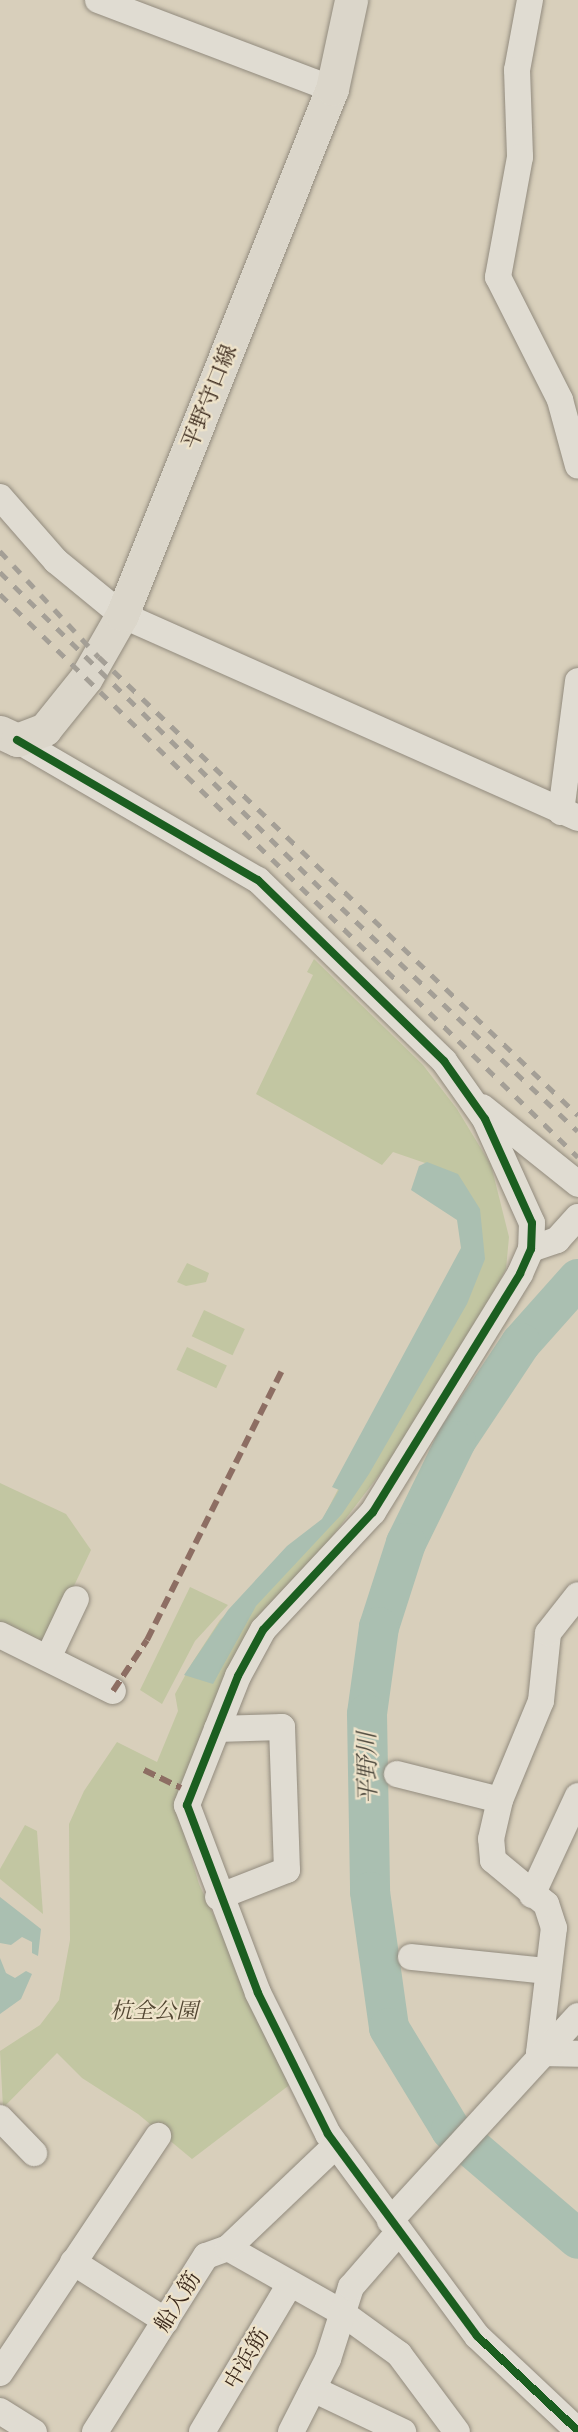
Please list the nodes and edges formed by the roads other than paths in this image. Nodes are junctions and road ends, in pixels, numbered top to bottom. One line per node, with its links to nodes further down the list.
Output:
1 (98, 0): 4 (street)
2 (351, 0): 4 (main road, 平野守口線)
3 (530, 0): 5 (street)
4 (332, 89): 7 (main road, 平野守口線)
5 (578, 466)
6 (0, 497): 7 (street)
7 (122, 615): 9 (main road, 平野守口線); 10 (street)
8 (578, 681): 10 (street)
9 (8, 736): 11 (street)
10 (569, 815)
11 (470, 1097): 12 (street); 14 (street)
12 (578, 1184)
13 (578, 1218): 14 (street)
14 (531, 1249): 20 (street)
15 (76, 1599): 18 (street)
16 (573, 1605): 23 (street)
17 (0, 1635): 18 (street)
18 (48, 1658): 19 (street)
19 (113, 1690)
20 (217, 1729): 25 (street); 25 (street)
21 (397, 1774): 23 (street)
22 (578, 1796): 24 (street)
23 (500, 1800): 24 (street)
24 (532, 1895): 27 (street)
25 (218, 1897): 33 (street)
26 (411, 1957): 27 (street)
27 (547, 1971): 29 (street)
28 (578, 2016): 29 (street)
29 (539, 2053): 30 (street); 35 (street)
30 (578, 2054)
31 (0, 2118): 34 (street)
32 (158, 2136): 37 (street)
33 (336, 2145): 35 (street); 36 (street, 船入筋)
34 (34, 2153)
35 (394, 2227): 39 (street); 44 (street)
36 (228, 2248): 38 (street); 40 (street, 船入筋)
37 (74, 2262): 40 (street); 41 (street)
38 (290, 2284): 39 (street); 47 (street, 中浜筋)
39 (341, 2312): 42 (street); 50 (street)
40 (166, 2321): 46 (street, 船入筋)
41 (0, 2373)
42 (313, 2389): 48 (street); 49 (street)
43 (0, 2411): 45 (street)
44 (578, 2431)
45 (34, 2432)
46 (95, 2432)
47 (202, 2432)
48 (291, 2432)
49 (403, 2432)
50 (457, 2432)

